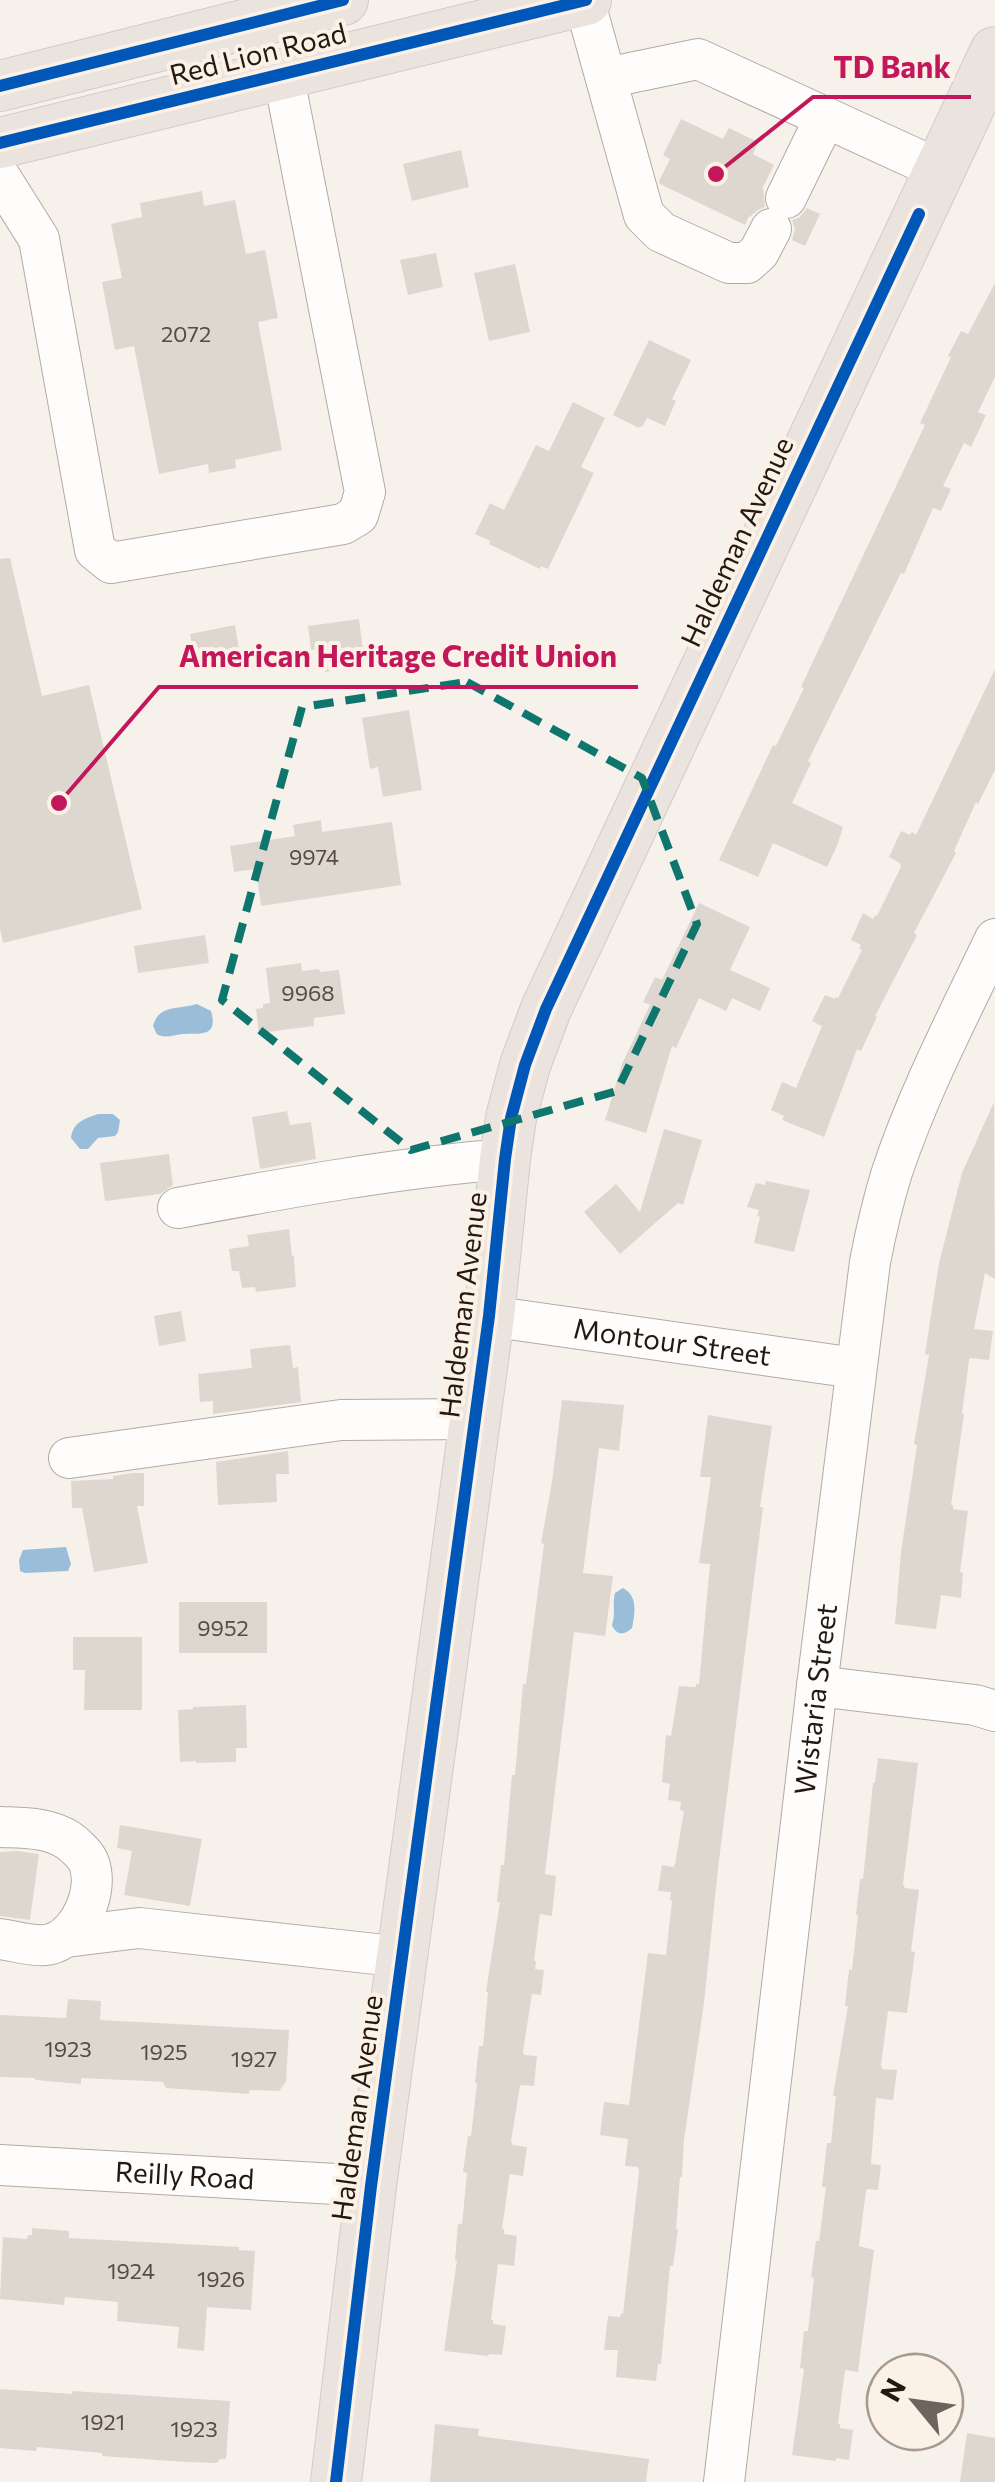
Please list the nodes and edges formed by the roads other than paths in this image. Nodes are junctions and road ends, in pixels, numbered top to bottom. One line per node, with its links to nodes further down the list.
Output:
1 (344, 0): 3 (main road, Red Lion Road)
2 (585, 0): 5 (main road, Red Lion Road); 6 (street)
3 (268, 10): 7 (main road, Red Lion Road)
4 (995, 52): 10 (main road, Haldeman Avenue)
5 (283, 73): 9 (main road, Red Lion Road); 11 (street)
6 (606, 78): 8 (street); 8 (street)
7 (0, 86)
8 (825, 118): 10 (street)
9 (0, 143)
10 (940, 170): 13 (main road, Haldeman Avenue)
11 (0, 178)
12 (991, 957): 16 (street, Wistaria Street)
13 (505, 1159): 14 (street); 15 (main road, Haldeman Avenue)
14 (178, 1208)
15 (489, 1316): 16 (street, Montour Street); 17 (main road, Haldeman Avenue)
16 (855, 1368): 19 (street, Wistaria Street)
17 (475, 1419): 18 (street); 26 (main road, Haldeman Avenue)
18 (69, 1458)
19 (817, 1686): 20 (street); 30 (street, Wistaria Street)
20 (995, 1711)
21 (0, 1827): 22 (street)
22 (92, 1883): 23 (street); 24 (street)
23 (140, 1928): 24 (street); 26 (street)
24 (66, 1937): 25 (street)
25 (0, 1939)
26 (402, 1956): 28 (main road, Haldeman Avenue)
27 (0, 2165): 28 (street, Reilly Road)
28 (371, 2186): 29 (main road, Haldeman Avenue)
29 (336, 2482)
30 (724, 2482)

